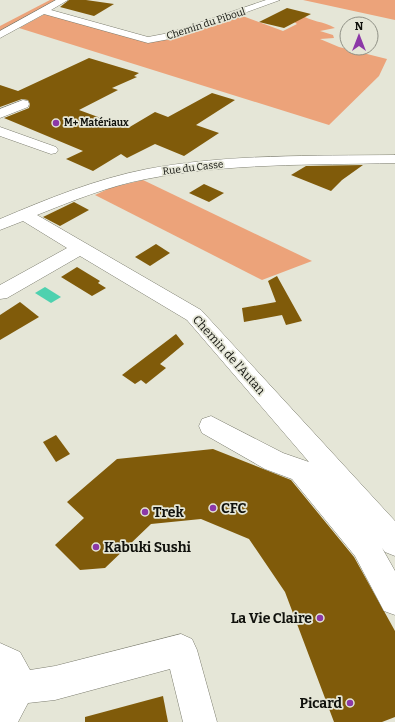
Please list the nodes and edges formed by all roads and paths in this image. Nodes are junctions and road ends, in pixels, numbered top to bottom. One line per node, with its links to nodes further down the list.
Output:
1 (64, 0): 3 (street)
2 (275, 0): 3 (street, Chemin du Piboul)
3 (43, 11): 4 (street)
4 (0, 35)
5 (23, 104): 6 (street)
6 (0, 114)
7 (0, 131): 8 (street)
8 (51, 150)
9 (395, 159): 10 (street, Rue du Casse)
10 (24, 215): 11 (street, Rue du Casse); 12 (street, Chemin de l'Autan)
11 (0, 225)
12 (80, 248): 13 (street); 15 (street, Chemin de l'Autan)
13 (0, 293)
14 (211, 426): 16 (street)
15 (395, 542)
16 (395, 600)
17 (0, 659): 18 (street)
18 (17, 688): 19 (street); 20 (street)
19 (0, 717)
20 (200, 722)

